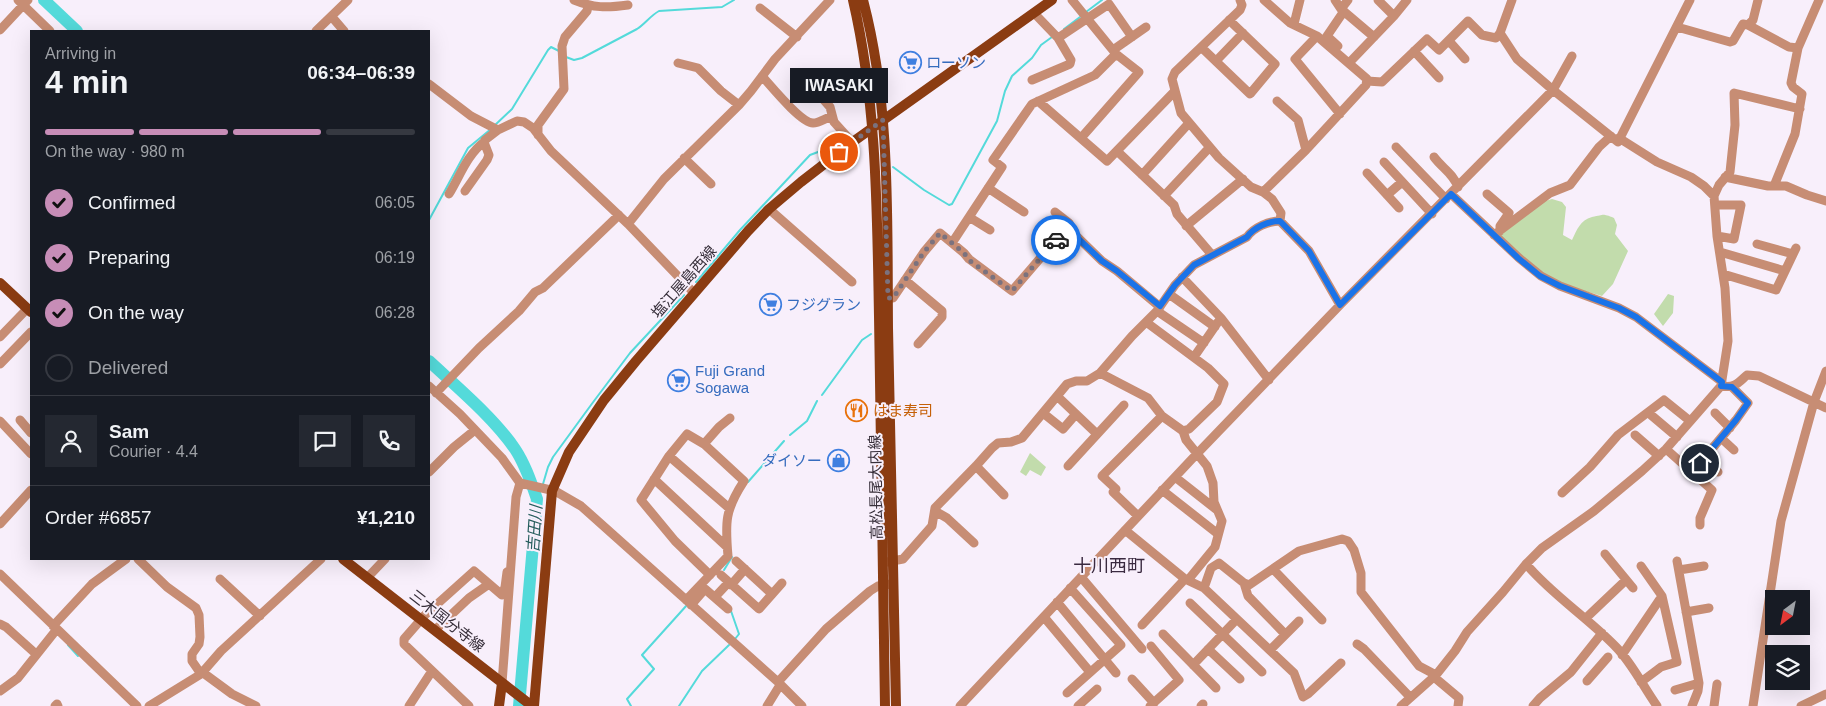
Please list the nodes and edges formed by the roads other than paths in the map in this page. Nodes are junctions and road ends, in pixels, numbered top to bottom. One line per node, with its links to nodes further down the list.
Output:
1 (348, 0): 27 (street)
2 (574, 0): 20 (street)
3 (830, 0): 39 (street)
4 (853, 0): 71 (main road, 高松長尾大内線)
5 (863, 0): 68 (main road, 高松長尾大内線)
6 (1052, 0): 24 (main road, 塩江屋島西線)
7 (1072, 0): 25 (street)
8 (1240, 0): 28 (street)
9 (1264, 0): 29 (street)
10 (1300, 0): 29 (street)
11 (1335, 0): 23 (street)
12 (1348, 0): 23 (street)
13 (1378, 0): 26 (street)
14 (1407, 0): 26 (street)
15 (1512, 0): 38 (street)
16 (1690, 0): 32 (street)
17 (1758, 0): 30 (street)
18 (1819, 0): 46 (street)
19 (23, 2): 33 (street); 34 (street)
20 (588, 6): 21 (street); 72 (street)
21 (628, 6)
22 (760, 8): 39 (street)
23 (1342, 10): 43 (street); 52 (street)
24 (1034, 13): 40 (street); 68 (main road, 塩江屋島西線)
25 (1085, 15): 40 (street); 42 (street); 48 (street)
26 (1394, 16): 43 (street)
27 (332, 17): 35 (street); 36 (street)
28 (1229, 20): 37 (street); 45 (street)
29 (1294, 24): 41 (street)
30 (1748, 25): 32 (street); 46 (street)
31 (1146, 27): 42 (street)
32 (1677, 27): 73 (street)
33 (0, 30)
34 (49, 30)
35 (317, 30)
36 (343, 30)
37 (1243, 33): 51 (street); 51 (street)
38 (1500, 34): 44 (street); 59 (street)
39 (797, 36): 54 (street)
40 (1055, 36): 56 (street)
41 (1317, 36): 52 (street); 66 (street)
42 (1132, 37): 48 (street)
43 (1374, 37): 52 (street)
44 (1448, 41): 47 (street); 50 (street)
45 (1201, 47): 51 (street); 60 (street)
46 (1798, 48): 65 (street)
47 (1414, 51): 55 (street); 57 (street)
48 (1115, 52): 62 (street); 74 (street)
49 (1572, 56): 59 (street)
50 (1465, 58)
51 (1216, 61)
52 (1350, 61): 57 (street)
53 (678, 63): 64 (street)
54 (762, 76): 64 (street); 67 (street)
55 (1439, 78)
56 (1032, 80)
57 (1367, 81): 66 (street)
58 (430, 85): 70 (street)
59 (1553, 90): 73 (street); 91 (street)
60 (1175, 91): 69 (street); 80 (street)
61 (823, 99): 67 (street)
62 (1038, 101): 74 (street); 93 (street)
63 (1277, 101): 79 (street)
64 (739, 105): 82 (street)
65 (1800, 109): 86 (street); 92 (street)
66 (1340, 114): 79 (street)
67 (832, 116): 76 (street)
68 (883, 120): 71 (main road, 塩江屋島西線); 128 (main road, 高松長尾大内線)
69 (1189, 123): 78 (street); 85 (street)
70 (495, 128): 72 (street); 75 (street)
71 (872, 128): 76 (main road, 塩江屋島西線); 205 (main road, 高松長尾大内線)
72 (538, 135): 107 (street)
73 (1615, 137): 100 (street); 114 (street)
74 (1082, 138): 80 (street)
75 (484, 142): 89 (street); 89 (street)
76 (852, 142): 103 (main road, 塩江屋島西線)
77 (1396, 147): 99 (street)
78 (1209, 148): 87 (street); 98 (street)
79 (1306, 150): 94 (street)
80 (1117, 151): 85 (street)
81 (1434, 157): 91 (street)
82 (684, 158): 90 (street); 110 (street)
83 (1384, 162): 88 (street)
84 (1367, 174): 97 (street)
85 (1142, 175): 98 (street)
86 (1725, 177): 92 (street); 100 (street)
87 (1243, 179): 94 (street); 111 (street)
88 (1402, 182): 97 (street); 106 (street)
89 (456, 183): 95 (street)
90 (711, 184)
91 (1458, 186): 99 (street)
92 (1774, 186): 101 (street)
93 (988, 188): 104 (street); 108 (street)
94 (1264, 192): 109 (street)
95 (449, 194)
96 (1488, 194): 114 (street)
97 (1387, 195): 102 (street)
98 (1164, 196): 111 (street)
99 (1448, 197): 106 (street); 114 (street)
100 (1714, 200): 115 (street); 115 (street)
101 (1826, 200)
102 (1399, 208)
103 (769, 209): 124 (street); 126 (main road, 塩江屋島西線)
104 (1024, 212)
105 (1055, 212): 112 (street)
106 (1432, 214): 129 (street)
107 (619, 215): 110 (street); 147 (street)
108 (969, 216): 113 (street); 116 (street)
109 (1280, 221): 119 (street); 129 (street)
110 (628, 224): 126 (street)
111 (1186, 226): 119 (street)
112 (1067, 228): 116 (street); 130 (street)
113 (990, 230)
114 (1497, 233): 144 (street)
115 (1718, 236): 118 (street)
116 (952, 243): 123 (street)
117 (1757, 244): 120 (street)
118 (1720, 252): 120 (street); 121 (street)
119 (1212, 255): 122 (street)
120 (1785, 271): 121 (street)
121 (1723, 274): 144 (street)
122 (1182, 278): 127 (street); 132 (street)
123 (905, 280): 128 (street); 138 (street)
124 (852, 282)
125 (0, 283): 131 (main road)
126 (694, 293): 183 (main road, 塩江屋島西線)
127 (1169, 294): 130 (street); 134 (street)
128 (888, 298): 205 (main road, 高松長尾大内線)
129 (1340, 305): 143 (street)
130 (1159, 309): 133 (street); 137 (street)
131 (29, 310): 136 (street)
132 (1221, 318): 134 (street); 143 (street)
133 (1146, 322): 139 (street); 142 (street)
134 (1215, 327): 137 (street)
135 (30, 333): 140 (street)
136 (0, 337)
137 (1204, 343): 139 (street)
138 (918, 344)
139 (1194, 357): 163 (street)
140 (0, 364)
141 (1826, 371): 149 (street)
142 (1100, 373): 148 (street); 156 (street)
143 (1269, 380): 173 (street)
144 (1721, 384): 146 (street); 159 (street)
145 (430, 386): 147 (street)
146 (1732, 387): 149 (street); 161 (street)
147 (438, 390): 162 (street)
148 (1057, 396): 152 (street); 154 (street)
149 (1814, 402): 151 (street); 304 (street)
150 (1124, 405): 165 (street)
151 (1826, 408)
152 (1043, 412): 154 (street); 176 (street)
153 (1715, 413): 161 (street)
154 (1076, 414): 165 (street)
155 (1651, 415): 167 (street)
156 (1162, 416): 163 (street); 191 (street)
157 (730, 418): 169 (street)
158 (20, 420): 164 (street)
159 (1690, 421): 167 (street); 186 (street)
160 (0, 422): 172 (street)
161 (1730, 428): 168 (street)
162 (475, 430): 178 (street); 182 (street)
163 (1183, 431): 173 (street)
164 (30, 432)
165 (1097, 434): 177 (street)
166 (1635, 435): 175 (street)
167 (1677, 436): 170 (street)
168 (1721, 438): 171 (street); 179 (street)
169 (704, 444): 174 (street); 188 (street)
170 (1666, 449): 175 (street); 193 (street)
171 (1734, 450)
172 (30, 453)
173 (1198, 453): 180 (street); 190 (street)
174 (669, 456): 181 (street); 188 (street)
175 (1659, 456): 206 (street)
176 (976, 466): 187 (street); 189 (street)
177 (1068, 466)
178 (430, 471)
179 (1718, 472)
180 (1175, 477): 184 (street); 190 (street)
181 (654, 479): 197 (street); 213 (street)
182 (521, 483): 183 (street); 211 (street)
183 (550, 490): 232 (street); 291 (main road, 塩江屋島西線)
184 (1162, 490): 191 (street); 195 (street)
185 (30, 491): 192 (street)
186 (1562, 493)
187 (1004, 495)
188 (729, 508): 197 (street)
189 (935, 510): 196 (street); 205 (street)
190 (1218, 510): 195 (street)
191 (1138, 516): 194 (street)
192 (0, 524)
193 (1700, 525)
194 (1124, 530): 215 (street); 218 (street)
195 (1218, 534): 218 (street)
196 (974, 543)
197 (727, 547): 213 (street)
198 (1605, 554): 219 (street)
199 (125, 560): 246 (street)
200 (139, 560): 266 (street)
201 (320, 560): 237 (street)
202 (345, 560): 216 (main road, 三木国分寺線)
203 (384, 560): 216 (street)
204 (736, 562): 209 (street)
205 (888, 562): 224 (main road, 高松長尾大内線)
206 (1526, 564): 239 (street); 268 (street)
207 (1641, 566): 229 (street)
208 (1704, 566): 236 (street)
209 (745, 569): 220 (street); 228 (street)
210 (1273, 569): 222 (street); 242 (street); 268 (street)
211 (510, 570): 223 (street); 274 (street)
212 (0, 574): 246 (street)
213 (710, 575): 232 (street)
214 (721, 575): 220 (street)
215 (1080, 577): 225 (street); 284 (street)
216 (367, 578): 241 (main road, 三木国分寺線)
217 (220, 579): 237 (street)
218 (1186, 580): 226 (street); 245 (street)
219 (1626, 580): 227 (street); 239 (street)
220 (730, 583): 228 (street); 230 (street)
221 (782, 583): 228 (street)
222 (1244, 583): 226 (street); 251 (street)
223 (489, 584): 241 (street); 247 (street)
224 (889, 584): 275 (street); 294 (main road, 高松長尾大内線); 295 (main road, 高松長尾大内線)
225 (1070, 588): 231 (street); 259 (street)
226 (1204, 588): 240 (street)
227 (1633, 588)
228 (772, 594)
229 (1662, 596): 256 (street); 272 (street)
230 (715, 598): 232 (street); 235 (street)
231 (1057, 602): 238 (street); 259 (street)
232 (689, 603): 275 (street)
233 (1190, 603): 250 (street)
234 (1709, 608): 236 (street)
235 (728, 609)
236 (1686, 612): 273 (street)
237 (260, 616): 266 (street)
238 (1044, 617): 264 (street); 296 (street)
239 (1586, 618): 248 (street)
240 (1237, 619): 250 (street); 254 (street)
241 (421, 620): 247 (main road, 三木国分寺線); 263 (street)
242 (1322, 620)
243 (1299, 621): 251 (street)
244 (0, 624): 255 (street)
245 (1142, 624)
246 (55, 630): 255 (street); 285 (street)
247 (435, 630): 274 (main road, 三木国分寺線)
248 (1602, 633): 256 (street); 257 (street)
249 (1163, 634): 261 (street)
250 (1223, 634): 253 (street); 265 (street)
251 (1285, 634): 254 (street)
252 (1357, 644): 283 (street)
253 (1208, 649): 261 (street); 270 (street)
254 (1270, 650): 260 (street)
255 (36, 654): 280 (street)
256 (1622, 655): 272 (street)
257 (1584, 656): 262 (street); 300 (street)
258 (1608, 657): 262 (street)
259 (1105, 660): 264 (street); 267 (street)
260 (1341, 663)
261 (1193, 665): 277 (street)
262 (1598, 668): 271 (street)
263 (432, 671): 288 (street); 289 (street)
264 (1090, 672): 281 (street)
265 (1262, 672)
266 (202, 673): 286 (street); 287 (street)
267 (1116, 673)
268 (1435, 676): 283 (street); 299 (street)
269 (1132, 679): 284 (street)
270 (1240, 679)
271 (1587, 680)
272 (1641, 682): 301 (street)
273 (1699, 683): 279 (street); 302 (street)
274 (503, 684): 290 (main road); 291 (main road, 三木国分寺線)
275 (779, 684): 292 (street); 293 (street)
276 (1717, 684): 303 (street)
277 (1216, 688)
278 (1097, 689): 297 (street)
279 (1675, 690)
280 (0, 691)
281 (1067, 693)
282 (1826, 694): 305 (street)
283 (1410, 697): 298 (street)
284 (1152, 704)
285 (137, 706)
286 (149, 706)
287 (256, 706)
288 (409, 706)
289 (469, 706)
290 (499, 706)
291 (533, 706)
292 (767, 706)
293 (802, 706)
294 (885, 706)
295 (896, 706)
296 (960, 706)
297 (1078, 706)
298 (1400, 706)
299 (1458, 706)
300 (1533, 706)
301 (1658, 706)
302 (1692, 706)
303 (1714, 706)
304 (1753, 706)
305 (1801, 706)

